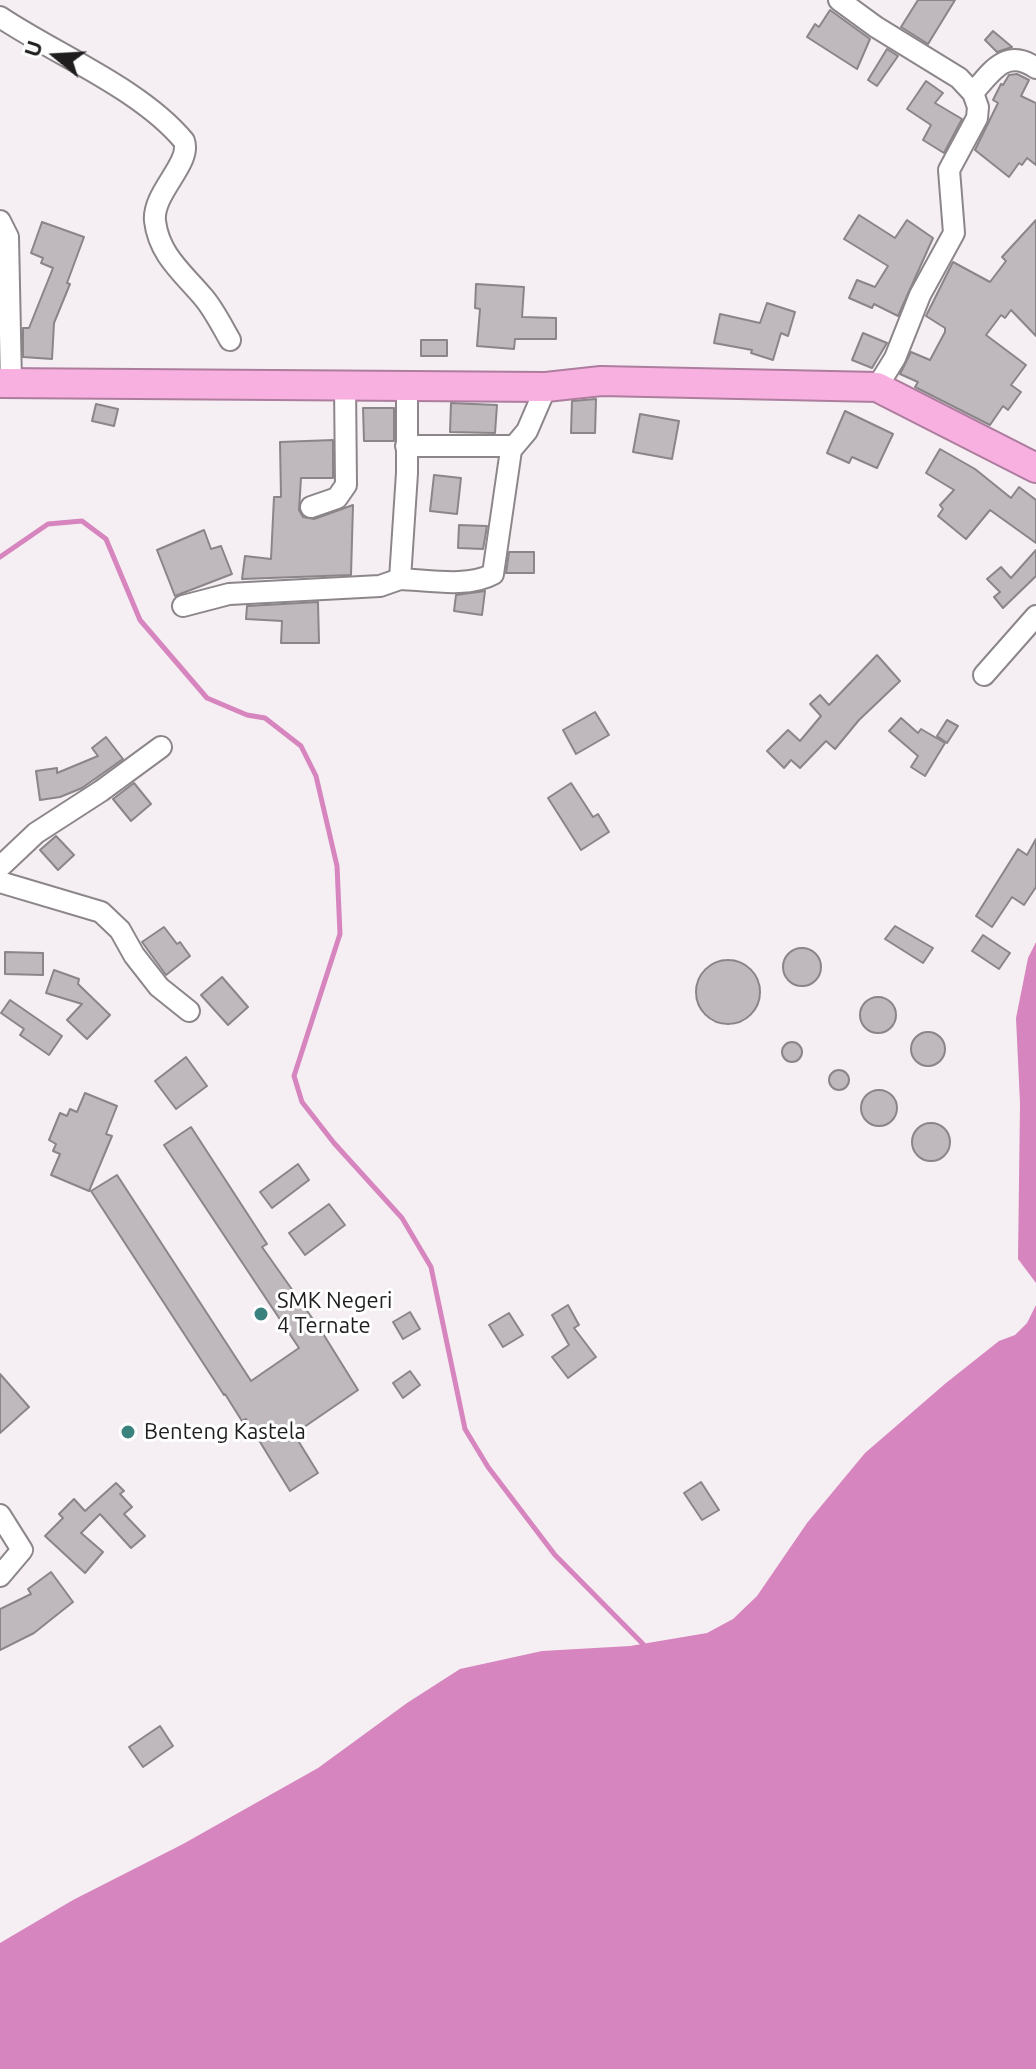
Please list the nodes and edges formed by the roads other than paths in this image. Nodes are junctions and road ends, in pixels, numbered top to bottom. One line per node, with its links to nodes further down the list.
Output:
1 (839, 0): 4 (street)
2 (0, 17): 7 (street)
3 (1036, 68): 4 (street)
4 (973, 93): 12 (street)
5 (0, 221): 6 (street)
6 (5, 274): 8 (street)
7 (230, 340)
8 (6, 383): 9 (highway)
9 (345, 384): 10 (highway); 16 (street)
10 (407, 385): 11 (highway); 13 (street)
11 (546, 387): 12 (highway); 14 (street)
12 (877, 387): 15 (highway)
13 (406, 446): 14 (street); 17 (street)
14 (513, 446): 17 (street)
15 (1036, 468)
16 (311, 507)
17 (400, 579): 18 (street)
18 (183, 606)
19 (1036, 616): 20 (street)
20 (984, 675)
21 (161, 747): 22 (street)
22 (0, 867)
23 (0, 882): 24 (street)
24 (189, 1011)
25 (0, 1515): 26 (street)
26 (0, 1576)

